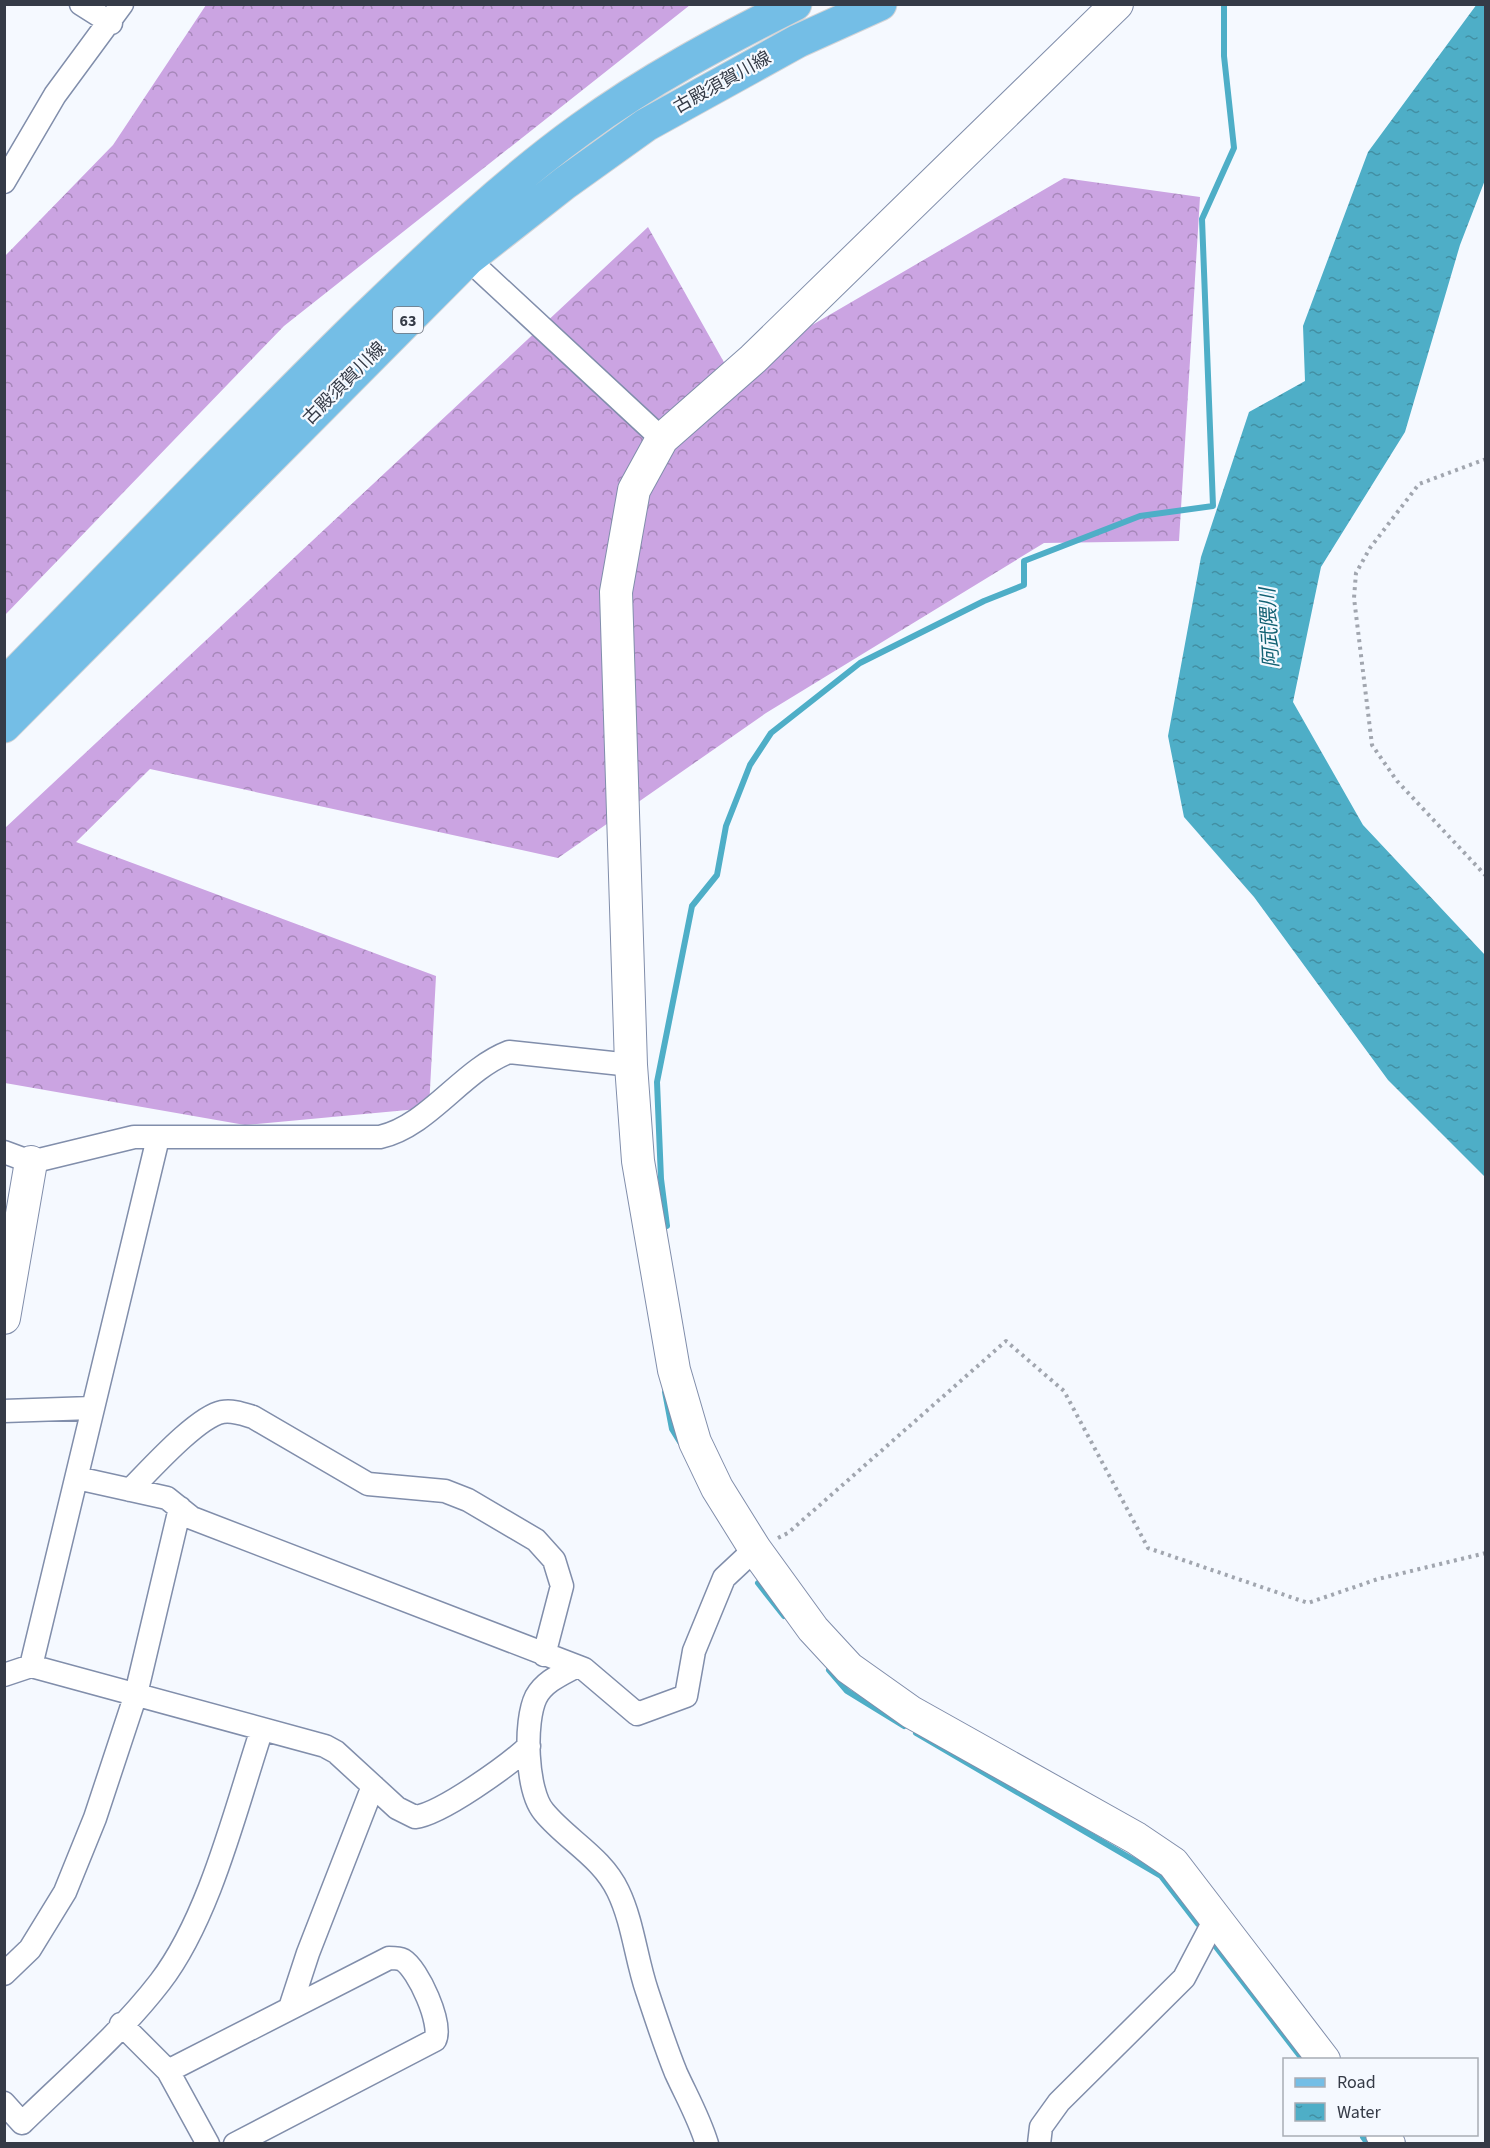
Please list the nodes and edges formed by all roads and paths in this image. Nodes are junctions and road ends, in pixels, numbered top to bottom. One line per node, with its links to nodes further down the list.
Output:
1 (81, 4): 5 (street)
2 (795, 4): 10 (main road, 古殿須賀川線 / 63)
3 (880, 4): 7 (main road, 古殿須賀川線 / 63)
4 (1117, 4): 8 (street)
5 (117, 14): 6 (street)
6 (4, 182)
7 (468, 259): 8 (street); 11 (main road, 古殿須賀川線 / 63)
8 (662, 439): 13 (street)
9 (1485, 459): 12 (path)
10 (4, 685)
11 (4, 726)
12 (1485, 876)
13 (630, 1065): 14 (street); 22 (street)
14 (158, 1138): 15 (street); 17 (street)
15 (18, 1157): 16 (street)
16 (4, 1318)
17 (92, 1408): 18 (street); 19 (street)
18 (4, 1411)
19 (77, 1478): 20 (street); 25 (street)
20 (130, 1490): 21 (street); 24 (street)
21 (180, 1508): 24 (street); 28 (street)
22 (755, 1549): 23 (path); 26 (street); 32 (street)
23 (1485, 1553)
24 (544, 1655): 26 (street)
25 (31, 1666): 27 (street); 28 (street)
26 (575, 1667): 30 (street)
27 (4, 1675)
28 (136, 1694): 29 (street); 33 (street)
29 (261, 1729): 31 (street); 35 (street)
30 (529, 1746): 31 (street); 41 (street)
31 (373, 1786): 34 (street)
32 (1215, 1919): 36 (street); 42 (street)
33 (4, 1974)
34 (290, 2008): 37 (street); 40 (street)
35 (121, 2024): 37 (street); 38 (street)
36 (1322, 2058)
37 (168, 2071): 39 (street)
38 (4, 2103)
39 (208, 2144)
40 (236, 2144)
41 (707, 2144)
42 (1039, 2144)

